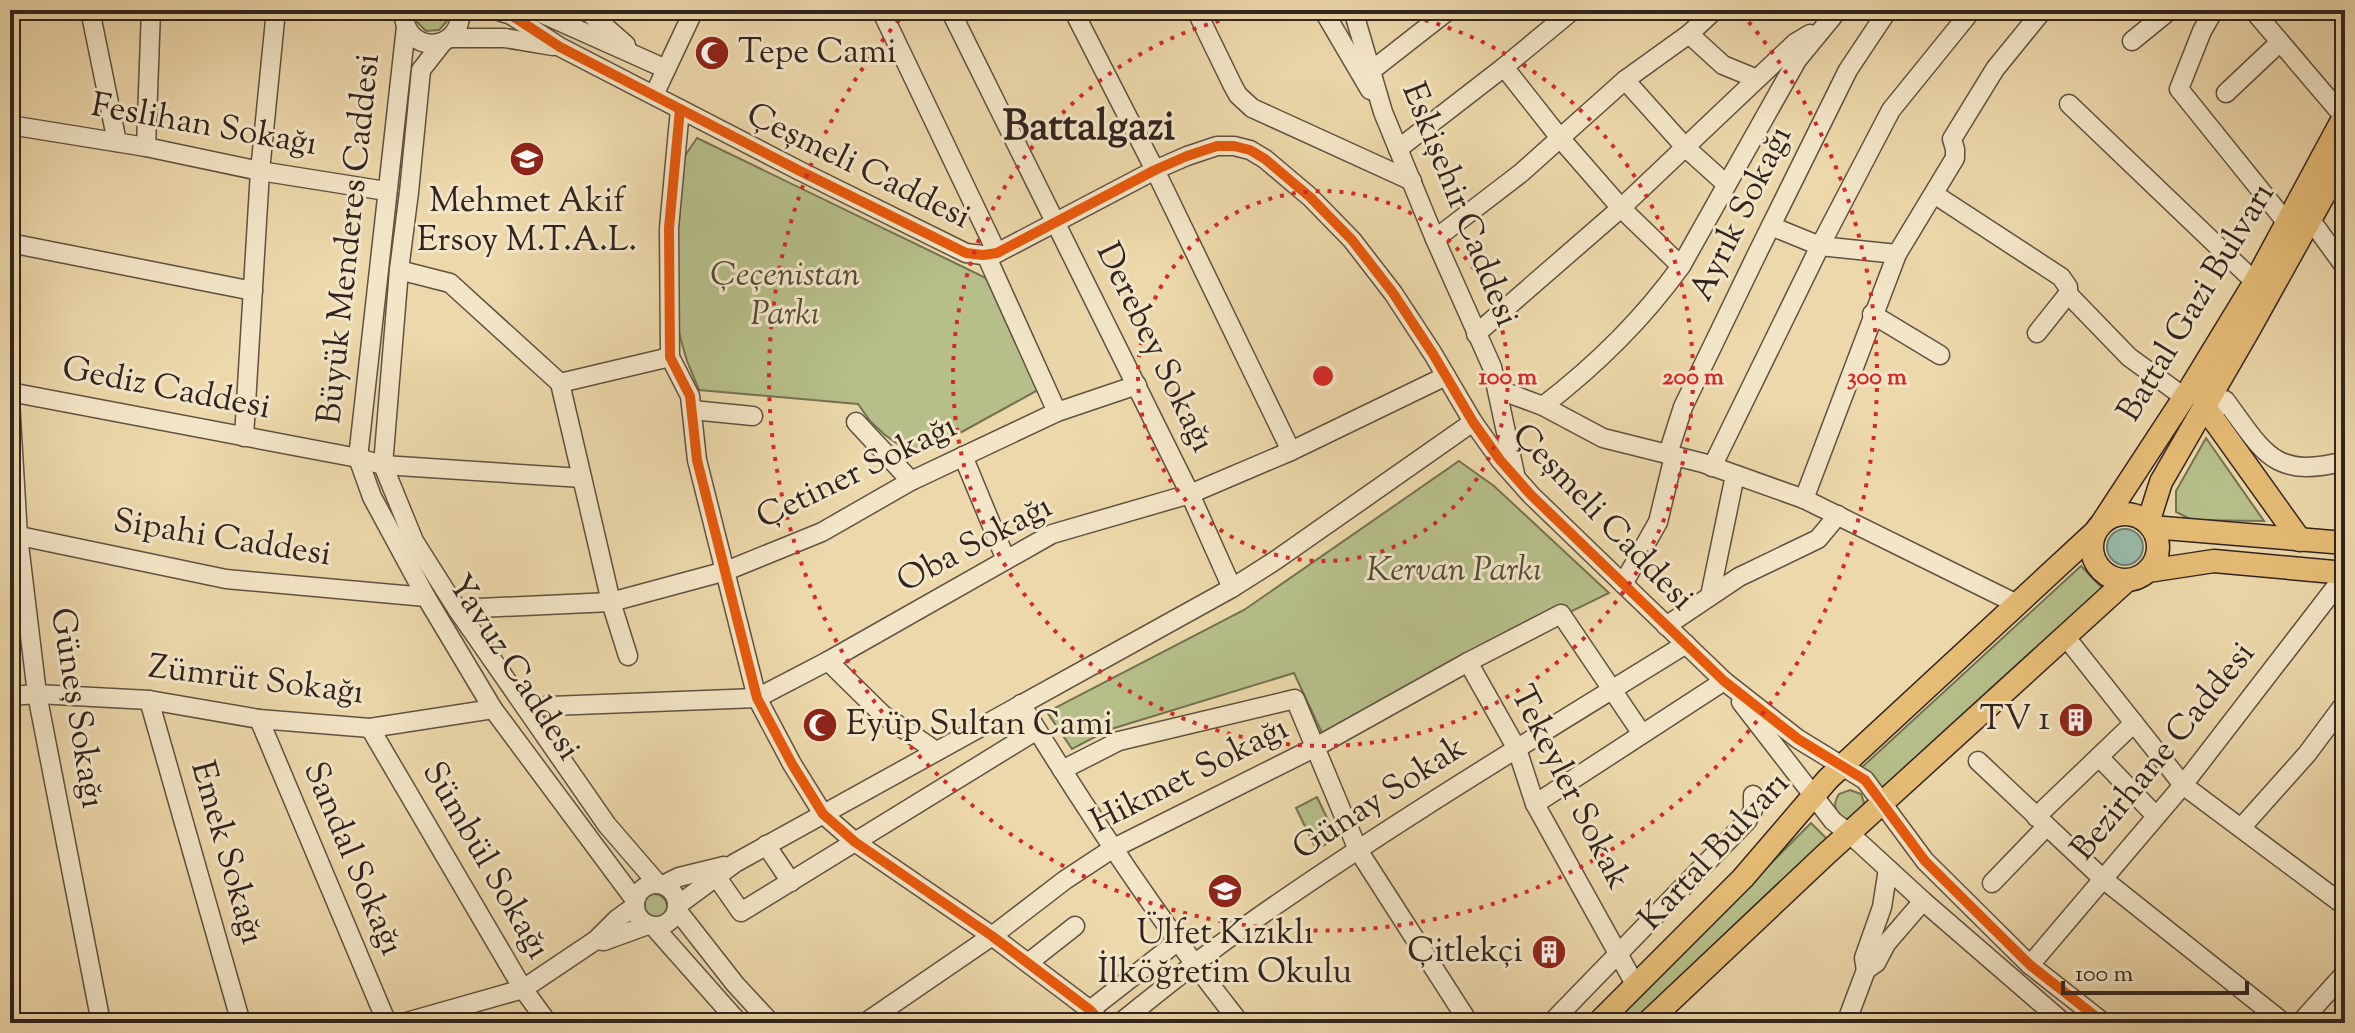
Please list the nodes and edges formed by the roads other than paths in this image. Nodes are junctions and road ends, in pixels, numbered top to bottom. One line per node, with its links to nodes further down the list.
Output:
1 (90, 10): 46 (street)
2 (151, 10): 47 (street)
3 (276, 10): 52 (street)
4 (460, 10): 28 (street, Büyük Menderes Caddesi)
5 (495, 10): 31 (street, Çeşmeli Caddesi)
6 (534, 10): 32 (street)
7 (586, 10): 32 (street)
8 (694, 10): 34 (street)
9 (881, 10): 65 (street)
10 (950, 10): 59 (street, Derebey Sokağı)
11 (1073, 10): 51 (street)
12 (1196, 10): 53 (street)
13 (1323, 10): 42 (street)
14 (1353, 10): 35 (street, Eskişehir Caddesi)
15 (1449, 10): 35 (street)
16 (1573, 10): 33 (street)
17 (1715, 10): 27 (street)
18 (1838, 10): 26 (street)
19 (1888, 10): 61 (street, Ayrık Sokağı)
20 (1972, 10): 64 (street)
21 (2043, 10): 56 (street)
22 (2170, 10): 29 (street)
23 (2214, 10): 60 (street)
24 (2253, 10): 30 (street)
25 (405, 18): 28 (street, Çeşmeli Caddesi); 55 (street, Büyük Menderes Caddesi)
26 (1822, 29): 36 (street); 54 (street)
27 (1689, 34): 36 (street); 37 (street)
28 (447, 40): 31 (street, Çeşmeli Caddesi); 69 (street, Büyük Menderes Caddesi)
29 (2132, 41)
30 (2280, 42): 38 (street); 43 (street)
31 (560, 47): 39 (street, Çeşmeli Caddesi)
32 (640, 58): 34 (street)
33 (1504, 67): 45 (street); 49 (street)
34 (666, 69): 39 (street)
35 (1371, 71): 42 (street, Eskişehir Caddesi)
36 (1757, 79): 48 (street)
37 (1625, 80): 45 (street); 48 (street)
38 (2226, 93)
39 (654, 95): 41 (street, Çeşmeli Caddesi)
40 (2069, 104): 71 (street)
41 (680, 109): 65 (street, Çeşmeli Caddesi); 78 (street)
42 (1383, 112): 49 (street, Eskişehir Caddesi)
43 (2344, 116): 60 (main road, Battal Gazi Bulvarı)
44 (10, 125): 46 (street, Feslihan Sokağı)
45 (1560, 138): 57 (street); 62 (street)
46 (117, 142): 47 (street, Feslihan Sokağı)
47 (146, 147): 52 (street, Feslihan Sokağı)
48 (1685, 147): 54 (street); 57 (street)
49 (1398, 149): 53 (street, Eskişehir Caddesi)
50 (2345, 157): 58 (main road, Battal Gazi Bulvarı)
51 (1155, 170): 59 (street, Çeşmeli Caddesi); 79 (street, Çeşmeli Caddesi); 93 (street)
52 (260, 171): 55 (street, Feslihan Sokağı); 72 (street)
53 (1412, 181): 62 (street, Eskişehir Caddesi)
54 (1726, 184): 67 (street)
55 (386, 191): 96 (street, Büyük Menderes Caddesi)
56 (1934, 194): 66 (street); 73 (street)
57 (1621, 208): 67 (street); 76 (street)
58 (2310, 219): 68 (street); 86 (main road, Battal Gazi Bulvarı)
59 (1057, 222): 65 (street, Çeşmeli Caddesi); 81 (street, Derebey Sokağı)
60 (2287, 223): 71 (main road, Battal Gazi Bulvarı)
61 (1771, 226): 64 (street); 94 (street, Ayrık Sokağı)
62 (1435, 239): 76 (street, Eskişehir Caddesi)
63 (10, 242): 70 (street); 72 (street)
64 (1820, 246): 66 (street); 99 (street)
65 (992, 254): 88 (street)
66 (1897, 254): 74 (street)
67 (1681, 266): 85 (street)
68 (2345, 267)
69 (399, 270): 80 (street); 98 (street, Büyük Menderes Caddesi)
70 (10, 279)
71 (2255, 282): 86 (main road, Battal Gazi Bulvarı)
72 (253, 291): 92 (street)
73 (2068, 294): 75 (street); 86 (street)
74 (1872, 314): 77 (street); 105 (street)
75 (2037, 333)
76 (1476, 334): 82 (street, Eskişehir Caddesi)
77 (1940, 355)
78 (670, 357): 80 (street); 87 (street)
79 (1446, 376): 91 (street, Çeşmeli Caddesi); 93 (street, Oba Sokağı)
80 (560, 383): 101 (street)
81 (1137, 385): 88 (street, Çetiner Sokağı); 104 (street, Derebey Sokağı)
82 (1497, 389): 85 (street); 102 (street, Eskişehir Caddesi)
83 (10, 392): 92 (street, Gediz Caddesi)
84 (10, 401): 109 (street, Güneş Sokağı)
85 (1543, 406): 94 (street)
86 (2199, 406): 97 (street); 107 (main road, Battal Gazi Bulvarı); 108 (main road, Battal Gazi Bulvarı); 110 (main road)
87 (692, 410): 89 (street); 113 (street)
88 (1057, 412): 95 (street, Çetiner Sokağı)
89 (753, 416)
90 (856, 422): 103 (street)
91 (1473, 422): 102 (street, Çeşmeli Caddesi); 118 (street)
92 (244, 437): 96 (street, Gediz Caddesi)
93 (1291, 451): 104 (street, Oba Sokağı)
94 (1671, 455): 99 (street); 117 (street, Ayrık Sokağı)
95 (963, 456): 103 (street, Çetiner Sokağı); 112 (street)
96 (358, 458): 98 (street, Gediz Caddesi); 120 (street, Yavuz Caddesi)
97 (2345, 461)
98 (383, 465): 101 (street, Gediz Caddesi); 123 (street, Yavuz Caddesi)
99 (1712, 467): 100 (street)
100 (1735, 475): 105 (street); 119 (street)
101 (582, 478): 121 (street)
102 (1516, 478): 117 (street, Çeşmeli Caddesi)
103 (911, 481): 113 (street, Çetiner Sokağı)
104 (1190, 494): 112 (street, Oba Sokağı); 118 (street, Derebey Sokağı)
105 (1804, 499): 106 (street)
106 (1838, 515): 119 (street); 122 (street)
107 (2150, 525): 108 (main road); 110 (main road); 114 (main road)
108 (2098, 528): 116 (main road); 122 (main road, Kartal Bulvarı)
109 (14, 535): 120 (street, Sipahi Caddesi); 132 (street, Güneş Sokağı)
110 (2300, 540): 111 (main road)
111 (2345, 543)
112 (1006, 560): 128 (street, Oba Sokağı)
113 (726, 571): 121 (street, Çetiner Sokağı); 134 (street)
114 (2148, 571): 115 (main road); 116 (main road)
115 (2345, 574): 152 (street, Bezirhane Caddesi)
116 (2126, 581): 125 (main road, Kartal Bulvarı)
117 (1623, 584): 124 (street, Çeşmeli Caddesi)
118 (1232, 588): 136 (street)
119 (1710, 596): 124 (street)
120 (426, 597): 138 (street, Yavuz Caddesi)
121 (611, 602): 123 (street, Çetiner Sokağı); 127 (street)
122 (2017, 604): 150 (main road, Kartal Bulvarı)
123 (457, 609): 137 (street, Yavuz Caddesi)
124 (1666, 626): 126 (street, Çeşmeli Caddesi)
125 (2065, 636): 141 (street); 155 (main road, Kartal Bulvarı)
126 (1686, 644): 130 (street, Çeşmeli Caddesi); 131 (street, Günay Sokak)
127 (628, 656)
128 (828, 661): 134 (street, Oba Sokağı); 147 (street)
129 (1468, 662): 131 (street, Hikmet Sokağı); 145 (street, Hikmet Sokağı); 146 (street, Tekeyler Sokak)
130 (1724, 681): 144 (street); 150 (street, Çeşmeli Caddesi); 154 (street, Çeşmeli Caddesi)
131 (1611, 690): 144 (street); 146 (street, Günay Sokak)
132 (37, 694): 133 (street, Zümrüt Sokağı); 135 (street, Zümrüt Sokağı); 191 (street, Güneş Sokağı)
133 (10, 696)
134 (757, 698): 137 (street, Oba Sokağı); 157 (street)
135 (149, 700): 140 (street, Zümrüt Sokağı); 192 (street, Emek Sokağı)
136 (1021, 704): 143 (street); 147 (street)
137 (525, 707): 172 (street, Yavuz Caddesi)
138 (493, 709): 142 (street, Zümrüt Sokağı); 174 (street, Yavuz Caddesi)
139 (2343, 712): 160 (street)
140 (259, 719): 142 (street, Zümrüt Sokağı); 193 (street, Sandal Sokağı)
141 (2134, 723): 148 (street); 152 (street)
142 (370, 728): 189 (street, Sümbül Sokağı)
143 (1037, 730): 151 (street); 162 (street)
144 (1642, 734): 156 (street)
145 (1314, 748): 151 (street); 164 (street, Hikmet Sokağı); 165 (street)
146 (1517, 749): 156 (street, Tekeyler Sokak); 165 (street, Günay Sokak)
147 (936, 751): 157 (street)
148 (2099, 757): 158 (street); 159 (street)
149 (1978, 761): 159 (street)
150 (1842, 767): 154 (main road, Kartal Bulvarı); 155 (street, Çeşmeli Caddesi)
151 (1062, 770): 164 (street)
152 (2183, 785): 158 (street, Bezirhane Caddesi); 160 (street)
153 (1753, 795): 182 (street)
154 (1813, 796): 161 (street, Çeşmeli Caddesi); 188 (main road, Kartal Bulvarı)
155 (1883, 803): 161 (main road, Kartal Bulvarı); 185 (street, Çeşmeli Caddesi)
156 (1535, 804): 182 (street, Tekeyler Sokak)
157 (823, 814): 162 (street); 163 (street)
158 (2156, 816): 169 (street, Bezirhane Caddesi)
159 (2041, 822): 169 (street); 171 (street)
160 (2241, 828): 175 (street)
161 (1850, 834): 167 (street, Çeşmeli Caddesi); 204 (main road, Kartal Bulvarı)
162 (855, 842): 170 (street); 179 (street)
163 (766, 845): 166 (street); 170 (street)
164 (1112, 849): 179 (street, Hikmet Sokağı); 181 (street)
165 (1358, 850): 184 (street, Günay Sokak); 201 (street)
166 (735, 863): 168 (street); 172 (street)
167 (1888, 869): 173 (street, Çeşmeli Caddesi); 186 (street)
168 (716, 876): 170 (street); 176 (street)
169 (2103, 879): 185 (street, Bezirhane Caddesi); 208 (street)
170 (791, 882)
171 (1992, 883)
172 (661, 884): 174 (street); 176 (street)
173 (1923, 901): 186 (street); 206 (street, Çeşmeli Caddesi)
174 (635, 903): 177 (street); 180 (street)
175 (2345, 906)
176 (677, 908): 177 (street); 197 (street)
177 (651, 926): 180 (street); 196 (street)
178 (1075, 926): 183 (street)
179 (992, 936): 183 (street); 198 (street, Hikmet Sokağı)
180 (596, 940): 189 (street)
181 (1177, 942): 184 (street); 190 (street)
182 (1618, 953): 188 (street, Tekeyler Sokak); 202 (street)
183 (1028, 963): 190 (street)
184 (1194, 964): 199 (street, Günay Sokak); 200 (street)
185 (2030, 965): 207 (street, Çeşmeli Caddesi)
186 (1866, 970): 205 (street)
187 (2345, 973): 209 (street)
188 (1636, 986): 203 (main road, Kartal Bulvarı)
189 (523, 989): 194 (street); 195 (street, Sümbül Sokağı)
190 (1096, 1016)
191 (101, 1023)
192 (241, 1023)
193 (387, 1023)
194 (403, 1023)
195 (548, 1023)
196 (739, 1023)
197 (771, 1023)
198 (865, 1023)
199 (1120, 1023)
200 (1240, 1023)
201 (1469, 1023)
202 (1551, 1023)
203 (1598, 1023)
204 (1647, 1023)
205 (1846, 1023)
206 (2064, 1023)
207 (2104, 1023)
208 (2284, 1023)
209 (2300, 1023)

